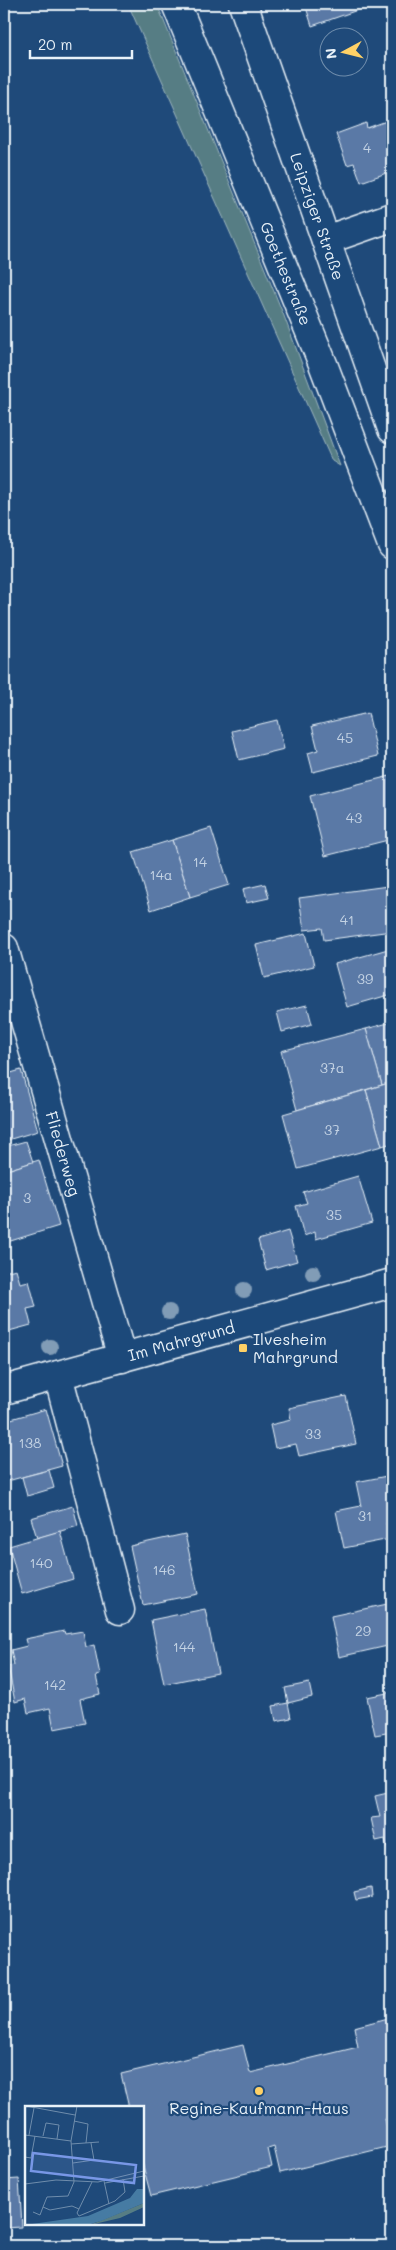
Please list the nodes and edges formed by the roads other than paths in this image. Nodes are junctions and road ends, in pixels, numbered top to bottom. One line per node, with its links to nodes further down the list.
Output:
1 (176, 4): 6 (street, Goethestraße)
2 (243, 4): 4 (street, Leipziger Straße)
3 (392, 217): 4 (street)
4 (326, 240): 5 (street, Leipziger Straße)
5 (392, 428)
6 (392, 545)
7 (4, 948): 9 (street, Fliederweg)
8 (392, 1284): 9 (street, Im Mahrgrund)
9 (122, 1358): 10 (street, Im Mahrgrund)
10 (58, 1375): 11 (street, Im Mahrgrund); 12 (street)
11 (4, 1390)
12 (120, 1610)

